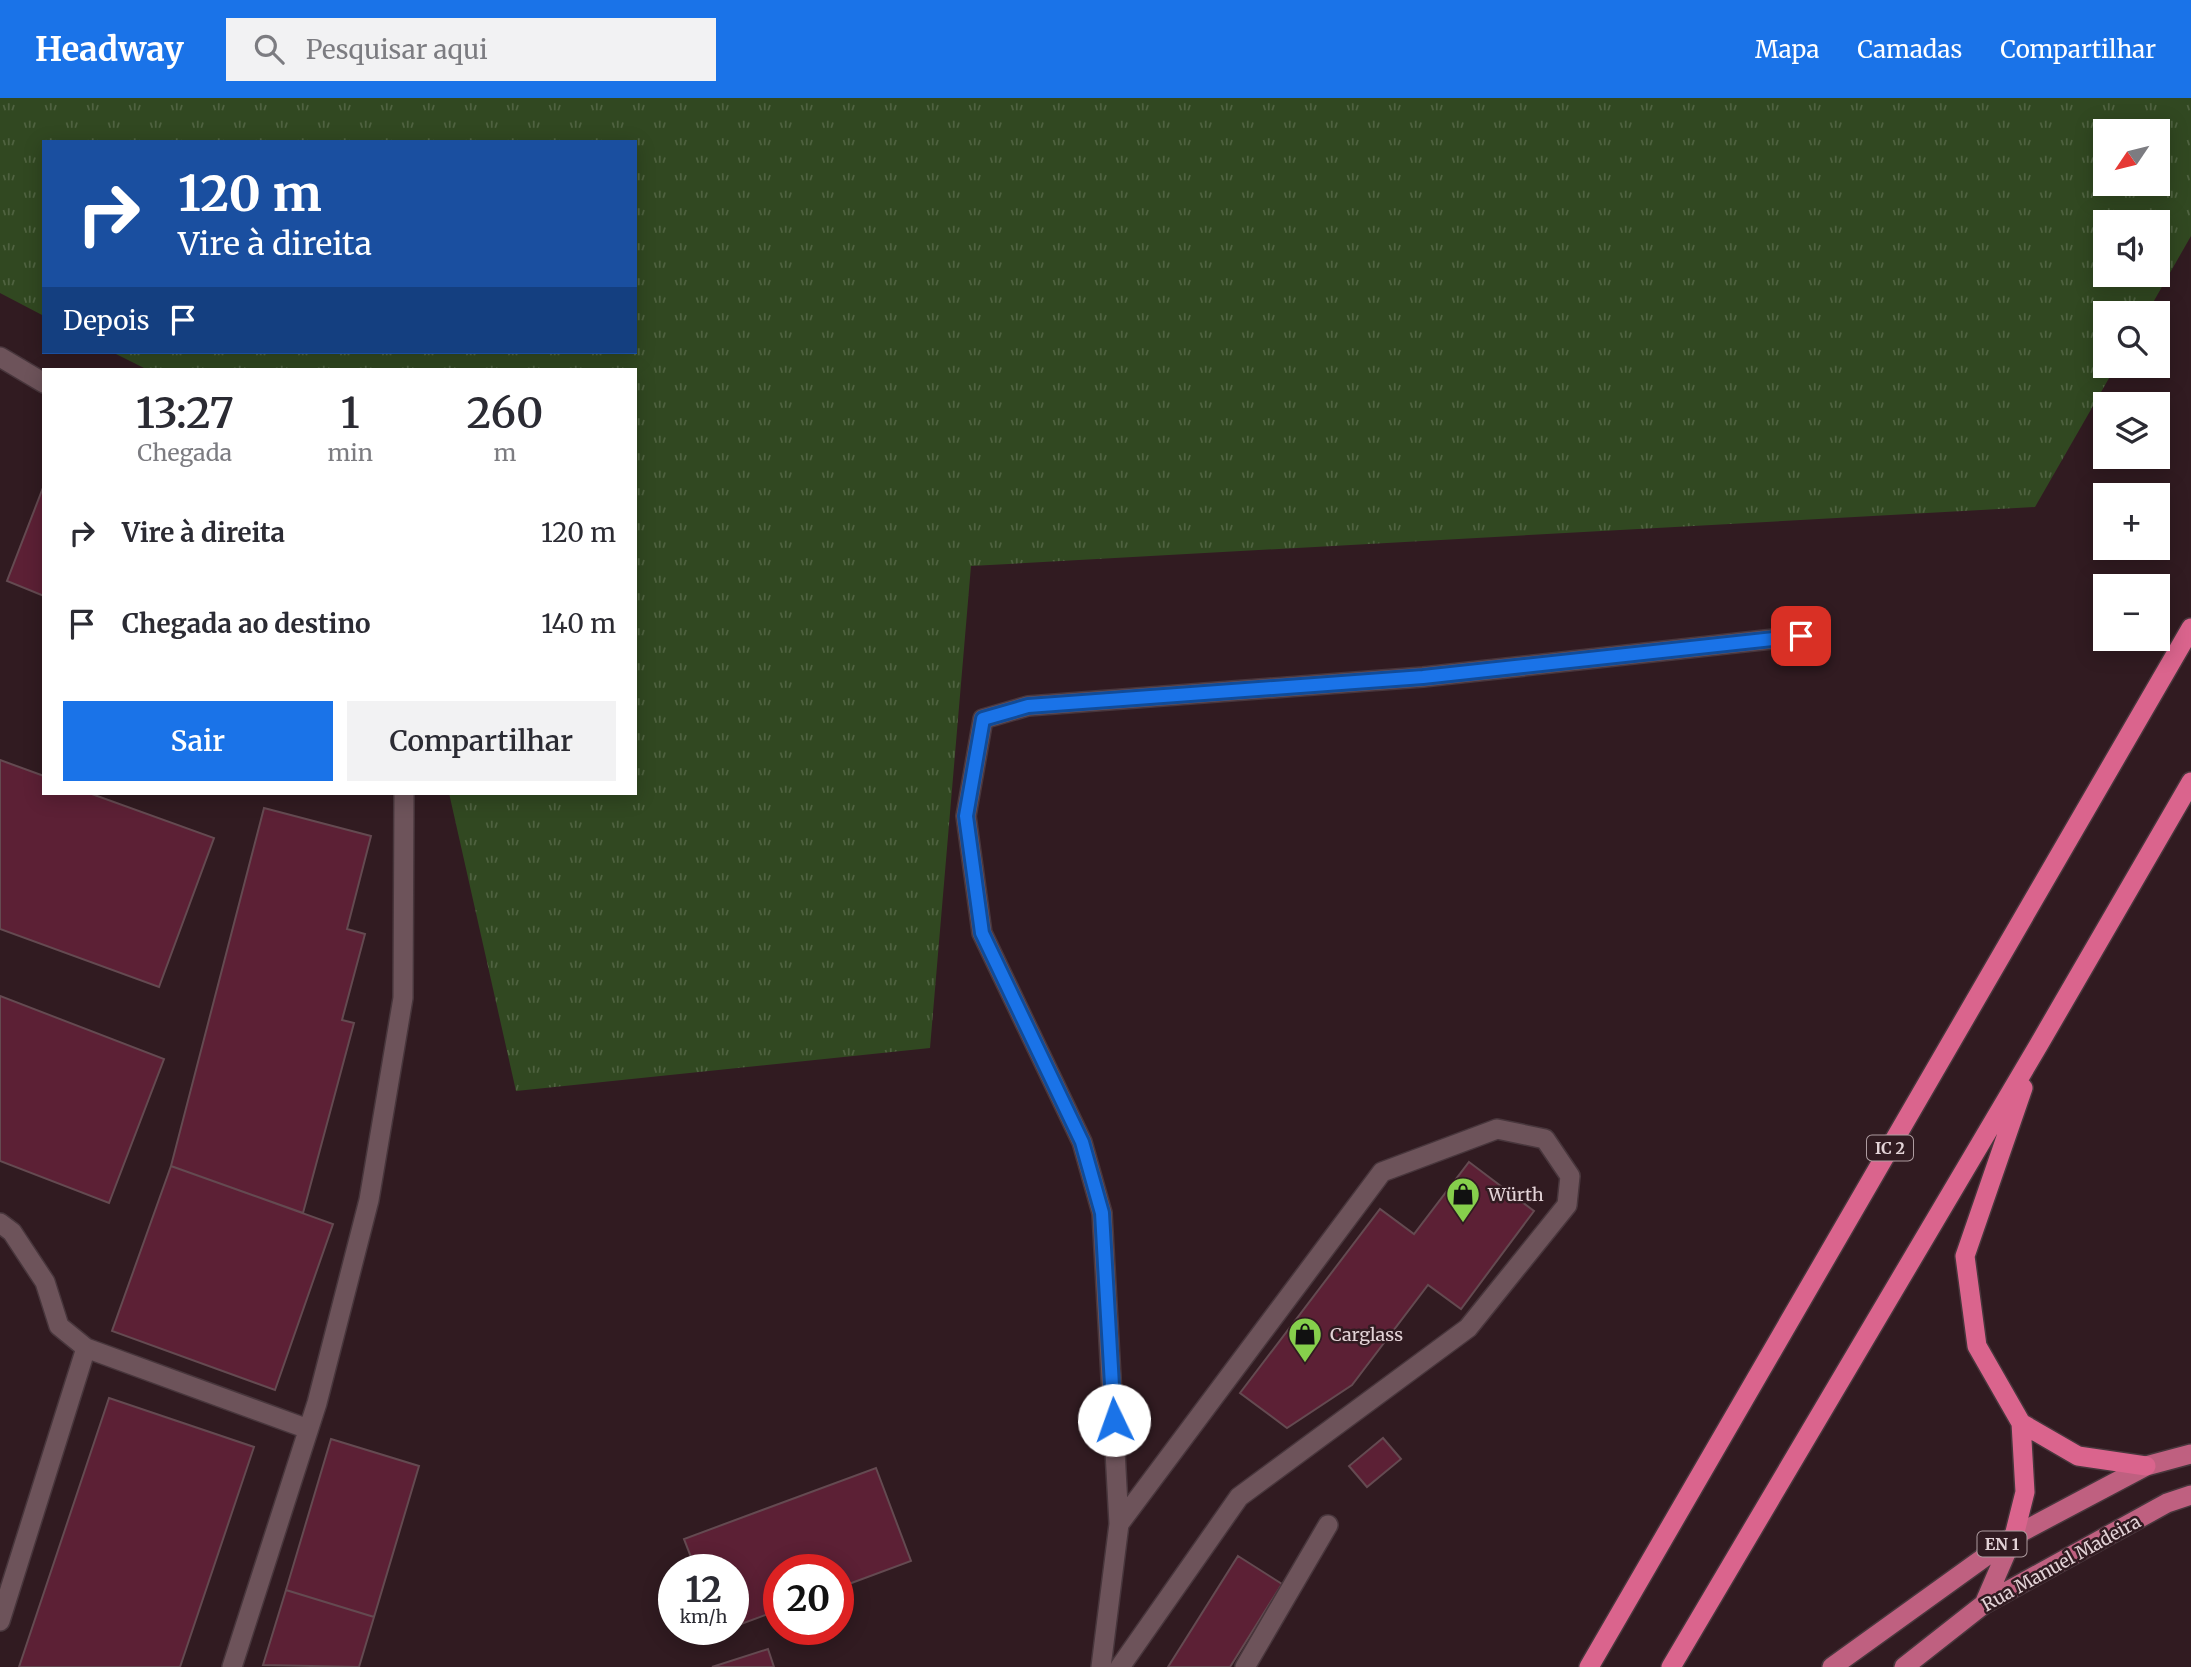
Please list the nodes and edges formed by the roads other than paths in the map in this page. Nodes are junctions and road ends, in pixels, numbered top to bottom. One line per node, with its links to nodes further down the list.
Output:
1 (0, 357): 2 (lane)
2 (42, 382)
3 (2191, 628): 24 (highway, IC 2)
4 (1801, 636): 15 (lane)
5 (2191, 782): 7 (highway)
6 (404, 795): 11 (lane)
7 (2038, 1046): 10 (highway); 25 (highway)
8 (0, 1223): 9 (lane)
9 (86, 1348): 11 (lane); 19 (lane)
10 (2021, 1423): 13 (highway); 17 (highway)
11 (308, 1429): 20 (lane)
12 (2191, 1454): 13 (main road, EN 1)
13 (2146, 1466): 17 (main road, EN 1)
14 (2191, 1495): 18 (main road, Rua Manuel Madeira / EN 1)
15 (1119, 1524): 21 (lane); 22 (lane)
16 (1328, 1525): 23 (lane)
17 (2014, 1536): 18 (main road); 26 (main road, EN 1)
18 (1984, 1604): 27 (main road, Rua Manuel Madeira / EN 1)
19 (0, 1621)
20 (232, 1667)
21 (1101, 1667)
22 (1120, 1667)
23 (1245, 1667)
24 (1588, 1667)
25 (1671, 1667)
26 (1832, 1667)
27 (1905, 1667)

